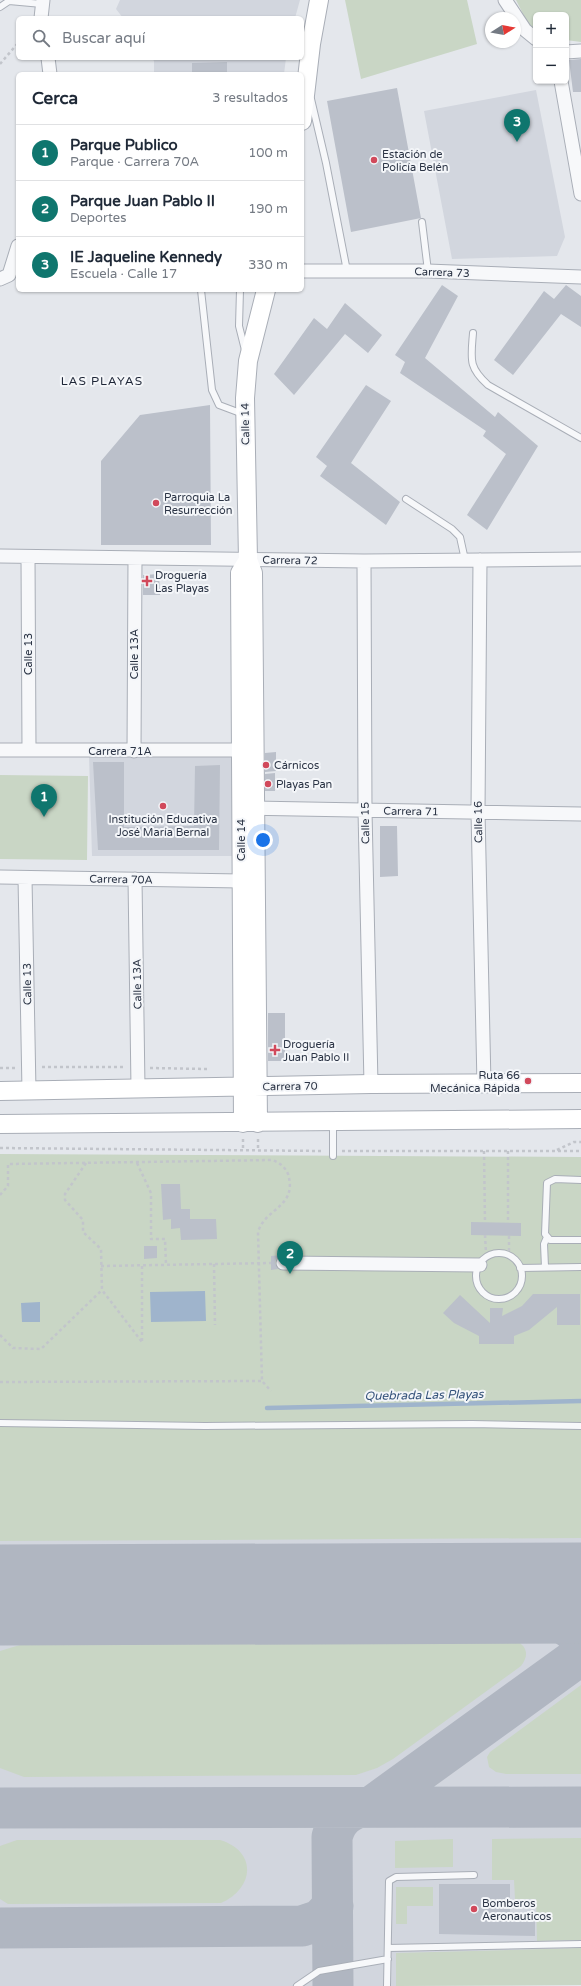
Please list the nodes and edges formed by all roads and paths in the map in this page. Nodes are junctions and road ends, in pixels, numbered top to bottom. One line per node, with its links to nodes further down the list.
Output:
1 (319, 0): 13 (street)
2 (505, 0): 6 (street)
3 (43, 2): 4 (lane); 5 (street)
4 (0, 6)
5 (41, 16)
6 (533, 37)
7 (16, 45): 11 (path)
8 (581, 50): 9 (street)
9 (569, 52)
10 (48, 60): 12 (street)
11 (0, 64)
12 (50, 72)
13 (306, 80): 15 (street); 21 (lane)
14 (562, 84): 16 (street)
15 (304, 100)
16 (576, 137): 17 (street)
17 (581, 194)
18 (422, 222): 22 (lane)
19 (16, 252): 24 (street)
20 (304, 271): 21 (street, Carrera 73)
21 (347, 271): 22 (street, Carrera 73)
22 (428, 272): 23 (street, Carrera 73)
23 (581, 277)
24 (0, 280)
25 (201, 292): 30 (lane)
26 (240, 292): 29 (lane)
27 (266, 292): 29 (street, Calle 14)
28 (473, 333): 31 (lane)
29 (248, 362): 30 (street, Calle 14)
30 (245, 415): 37 (street, Calle 14)
31 (581, 438)
32 (406, 499): 38 (lane)
33 (0, 556): 34 (street, Carrera 72)
34 (28, 557): 35 (street, Carrera 72); 42 (street, Calle 13)
35 (135, 558): 37 (street, Carrera 72); 44 (street, Calle 13A)
36 (581, 559): 39 (street, Carrera 72)
37 (248, 560): 40 (street, Carrera 72); 43 (street, Calle 14); 45 (street, Calle 14)
38 (465, 560): 39 (street, Carrera 72); 40 (street, Carrera 72)
39 (480, 560): 47 (street, Calle 16)
40 (364, 561): 46 (street, Calle 15)
41 (0, 750): 42 (street, Carrera 71A)
42 (29, 750): 44 (street, Carrera 71A)
43 (241, 750): 44 (street, Carrera 71A); 45 (street, Calle 14)
44 (134, 751)
45 (248, 808): 46 (street, Carrera 71); 52 (street, Calle 14); 56 (street, Calle 14)
46 (365, 811): 47 (street, Carrera 71); 54 (street, Calle 15)
47 (478, 812): 48 (street, Carrera 71); 55 (street, Calle 16)
48 (581, 814)
49 (0, 877): 50 (street, Carrera 70A)
50 (25, 878): 51 (street, Carrera 70A); 59 (street, Calle 13)
51 (135, 879): 52 (street, Carrera 70A); 57 (street, Calle 13A)
52 (241, 881): 56 (street, Calle 14)
53 (581, 1083): 55 (street, Carrera 70)
54 (371, 1084): 55 (street, Carrera 70); 56 (street, Carrera 70)
55 (484, 1084)
56 (250, 1086): 57 (street, Carrera 70); 62 (street, Calle 14)
57 (138, 1088): 59 (street, Carrera 70)
58 (0, 1091): 59 (street, Carrera 70)
59 (29, 1091)
60 (581, 1119): 61 (street)
61 (333, 1122): 62 (street); 70 (lane)
62 (250, 1123): 63 (street)
63 (0, 1124)
64 (581, 1142): 68 (path)
65 (0, 1148): 70 (path)
66 (484, 1151): 67 (path); 70 (path); 75 (path)
67 (508, 1151): 68 (path); 76 (path)
68 (554, 1151): 69 (path)
69 (581, 1151)
70 (333, 1153)
71 (86, 1163): 72 (path); 74 (path); 87 (path)
72 (137, 1163): 83 (path); 86 (path)
73 (581, 1180): 79 (lane)
74 (0, 1195)
75 (485, 1222)
76 (508, 1222)
77 (485, 1235): 82 (path)
78 (508, 1236): 81 (path)
79 (547, 1238): 80 (lane); 89 (lane)
80 (581, 1240)
81 (509, 1256): 82 (lane); 91 (lane)
82 (483, 1262): 84 (street); 91 (lane)
83 (259, 1263): 84 (path); 85 (path); 95 (path)
84 (277, 1263)
85 (214, 1264): 86 (path); 93 (path)
86 (166, 1265): 88 (path)
87 (102, 1266): 88 (path); 92 (path)
88 (142, 1266): 92 (path)
89 (545, 1267): 90 (lane); 91 (lane)
90 (581, 1267)
91 (520, 1268)
92 (102, 1290): 94 (path)
93 (214, 1325)
94 (0, 1335)
95 (262, 1381): 96 (path); 97 (path)
96 (0, 1382)
97 (271, 1392)
98 (0, 1423): 99 (lane)
99 (581, 1426)
100 (474, 1875): 102 (lane)
101 (581, 1944): 102 (lane)
102 (388, 1948): 103 (lane)
103 (388, 1959): 104 (lane); 105 (lane)
104 (297, 1986)
105 (387, 1986)

